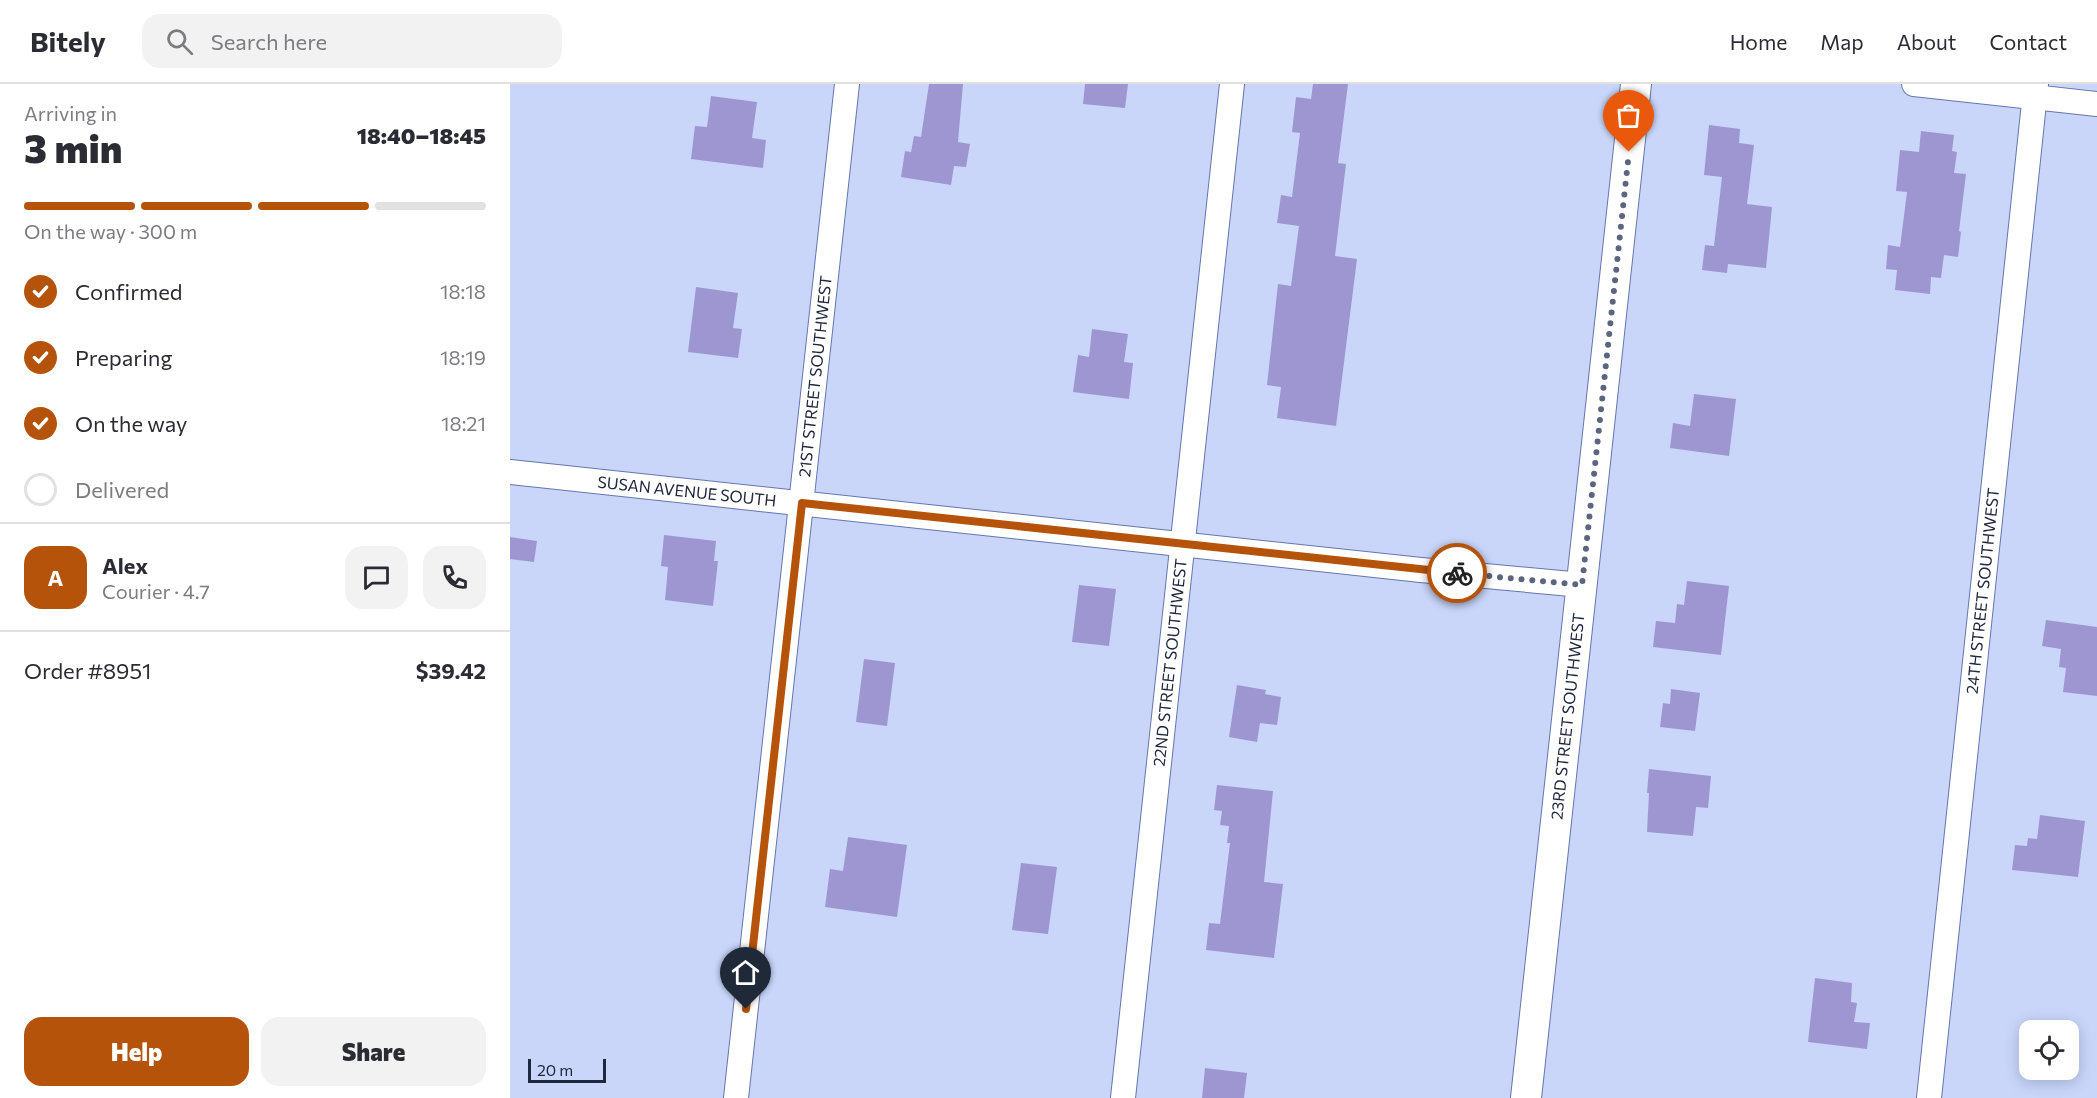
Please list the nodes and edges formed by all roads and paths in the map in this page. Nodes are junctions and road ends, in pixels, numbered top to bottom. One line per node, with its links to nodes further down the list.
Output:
1 (847, 84): 8 (street, 21ST STREET SOUTHWEST)
2 (1232, 84): 9 (street, 22ND STREET SOUTHWEST)
3 (1636, 84): 10 (street, 23RD STREET SOUTHWEST)
4 (1914, 84): 5 (street)
5 (2035, 91): 6 (street); 14 (street, 24TH STREET SOUTHWEST)
6 (2097, 104)
7 (510, 472): 8 (street, SUSAN AVENUE SOUTH)
8 (802, 503): 9 (street, SUSAN AVENUE SOUTH); 11 (street, 21ST STREET SOUTHWEST)
9 (1183, 544): 10 (street, SUSAN AVENUE SOUTH); 12 (street, 22ND STREET SOUTHWEST)
10 (1582, 585): 13 (street, 23RD STREET SOUTHWEST)
11 (736, 1098)
12 (1123, 1098)
13 (1526, 1098)
14 (1929, 1098)

